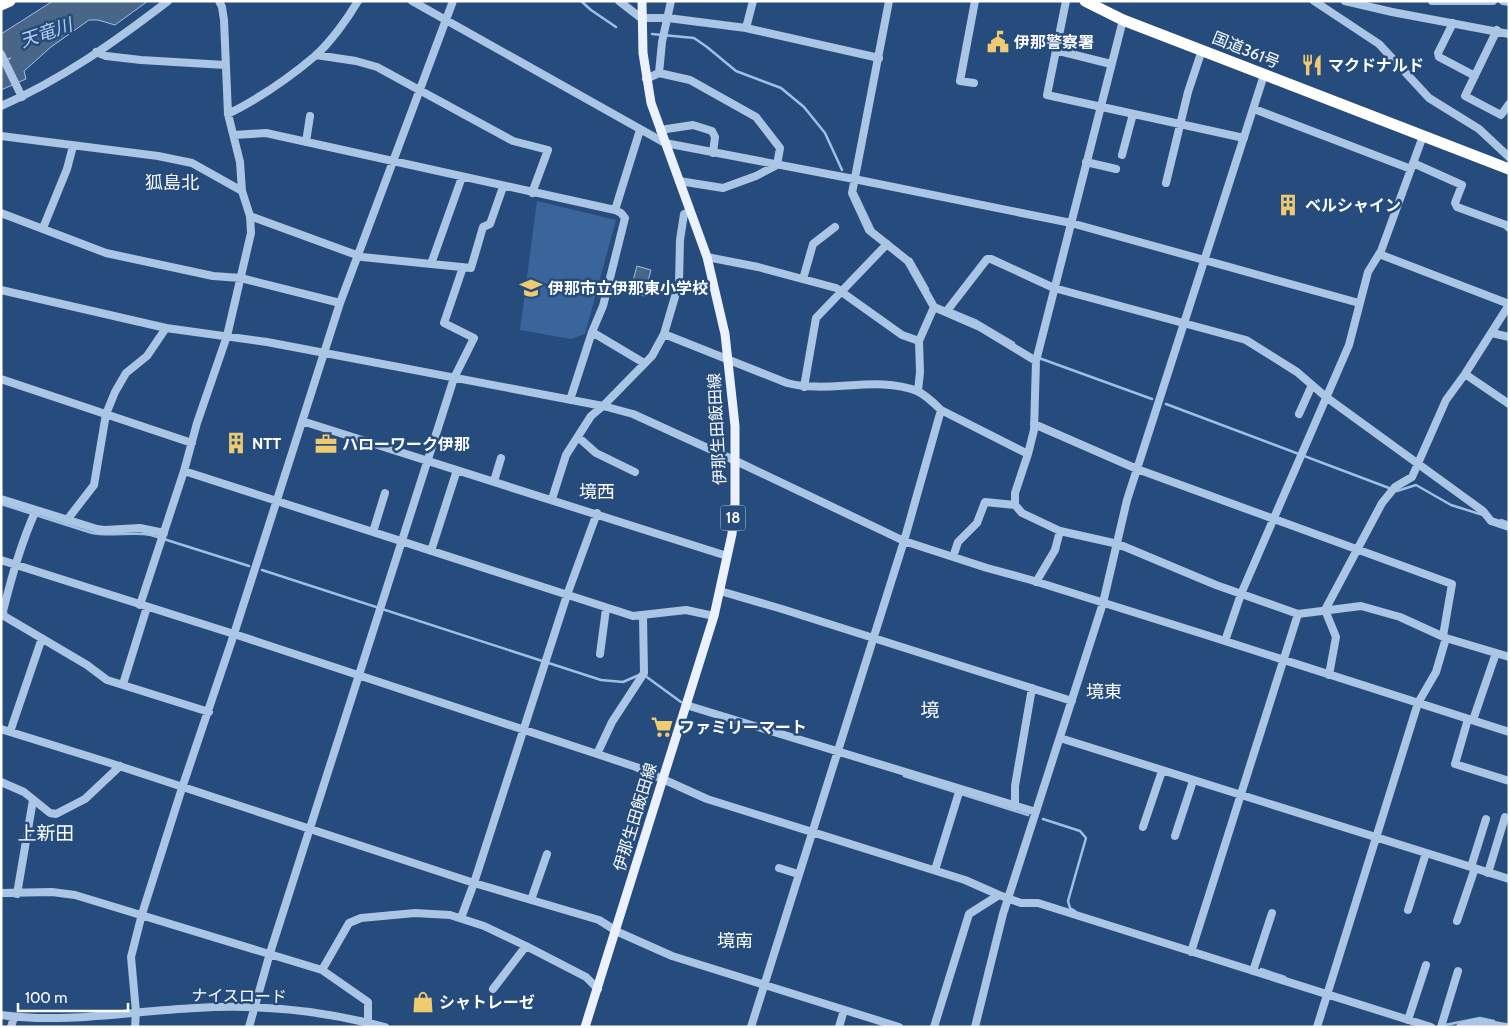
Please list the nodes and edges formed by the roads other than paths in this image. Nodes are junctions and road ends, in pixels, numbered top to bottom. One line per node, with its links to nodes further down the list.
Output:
1 (10, 1): 21 (highway)
2 (168, 1): 32 (street)
3 (219, 1): 37 (street)
4 (358, 1): 34 (street)
5 (412, 1): 25 (street)
6 (453, 1): 25 (street)
7 (619, 1): 22 (street)
8 (642, 1): 22 (main road, 伊那生田飯田線 / 18)
9 (671, 1): 23 (street)
10 (753, 1): 27 (street)
11 (889, 1): 35 (street)
12 (974, 1): 42 (street)
13 (1066, 1): 30 (street)
14 (1085, 1): 24 (highway, 国道361号)
15 (1314, 1): 64 (street)
16 (1345, 1): 26 (street)
17 (1432, 1): 18 (street)
18 (1493, 1)
19 (1503, 1): 20 (street)
20 (1509, 2)
21 (1, 6)
22 (641, 18): 23 (street); 41 (main road, 伊那生田飯田線 / 18)
23 (668, 18): 27 (street); 38 (street)
24 (1123, 20): 31 (highway, 国道361号); 36 (street)
25 (446, 21): 43 (street); 53 (street)
26 (1453, 23): 28 (street); 40 (street)
27 (746, 28): 35 (street)
28 (1497, 30): 29 (street); 40 (street)
29 (1509, 34)
30 (1055, 50): 36 (street); 47 (street)
31 (1202, 50): 39 (highway, 国道361号); 52 (street)
32 (96, 52): 37 (street); 44 (street)
33 (1, 54): 44 (street)
34 (316, 55): 43 (street); 49 (street)
35 (879, 58): 72 (street)
36 (1111, 64): 47 (street)
37 (225, 65): 49 (street)
38 (659, 73): 41 (street); 67 (street)
39 (1264, 75): 48 (street); 57 (highway, 国道361号)
40 (1475, 76): 45 (street)
41 (646, 79): 54 (main road, 伊那生田飯田線 / 18)
42 (974, 83)
43 (420, 91): 65 (street); 77 (street)
44 (21, 95): 46 (street)
45 (1509, 104)
46 (1, 106)
47 (1100, 107): 50 (street); 66 (street)
48 (1254, 109): 58 (street); 68 (street)
49 (228, 114): 55 (street)
50 (1133, 114): 52 (street); 63 (street)
51 (310, 116): 59 (street)
52 (1181, 125): 58 (street); 74 (street)
53 (640, 130): 60 (street); 78 (street)
54 (660, 130): 60 (main road, 伊那生田飯田線 / 18); 62 (street)
55 (234, 135): 59 (street); 76 (street)
56 (1, 136): 61 (street)
57 (1423, 136): 68 (street); 69 (highway, 国道361号)
58 (1244, 138): 90 (street)
59 (306, 142): 65 (street)
60 (664, 143): 62 (street); 73 (main road, 伊那生田飯田線 / 18)
61 (74, 146): 76 (street); 84 (street)
62 (713, 153): 67 (street)
63 (1122, 155)
64 (1509, 157)
65 (394, 161): 71 (street); 88 (street)
66 (1086, 162): 70 (street); 82 (street)
67 (777, 165): 72 (street); 73 (street)
68 (1412, 166): 85 (street); 87 (street)
69 (1509, 168)
70 (1116, 169)
71 (462, 177): 75 (street); 91 (street)
72 (854, 179): 82 (street); 86 (street)
73 (679, 181): 79 (main road, 伊那生田飯田線 / 18)
74 (1166, 183)
75 (503, 186): 77 (street); 92 (street)
76 (242, 191): 81 (street)
77 (532, 193): 78 (street)
78 (615, 210): 105 (street)
79 (690, 212): 89 (main road, 伊那生田飯田線 / 18); 107 (street)
80 (1, 213): 84 (street)
81 (250, 216): 88 (street); 93 (street)
82 (1070, 223): 90 (street); 95 (street)
83 (835, 226): 94 (street)
84 (43, 228): 93 (street)
85 (1509, 228)
86 (887, 244): 97 (street); 101 (street)
87 (1379, 254): 99 (street); 100 (street)
88 (358, 255): 91 (street); 98 (street)
89 (707, 257): 94 (street); 113 (main road, 伊那生田飯田線 / 18)
90 (1205, 260): 99 (street); 103 (street)
91 (431, 264): 92 (street)
92 (463, 267): 116 (street)
93 (241, 278): 98 (street); 108 (street)
94 (803, 279): 97 (street)
95 (1054, 288): 102 (street); 103 (street); 112 (street)
96 (1, 290): 104 (street)
97 (840, 291): 110 (street); 119 (street)
98 (340, 303): 111 (street)
99 (1359, 303): 121 (street)
100 (1509, 305): 106 (street)
101 (934, 307): 102 (street); 110 (street)
102 (948, 310): 112 (street)
103 (1184, 325): 118 (street); 137 (street)
104 (166, 328): 108 (street); 126 (street)
105 (592, 332): 114 (street); 122 (street)
106 (1492, 333): 109 (street); 115 (street)
107 (664, 334): 113 (street); 114 (street)
108 (227, 336): 111 (street); 131 (street)
109 (1509, 337)
110 (919, 340): 120 (street)
111 (325, 354): 116 (street); 128 (street)
112 (1037, 358): 129 (street)
113 (729, 360): 119 (street); 135 (main road, 伊那生田飯田線 / 18)
114 (644, 363): 124 (street)
115 (1465, 374): 123 (street); 136 (street)
116 (454, 378): 122 (street); 134 (street)
117 (1, 379): 126 (street)
118 (1312, 385): 121 (street); 127 (street)
119 (804, 386): 120 (street)
120 (918, 392): 125 (street)
121 (1326, 397): 136 (street); 149 (street)
122 (570, 400): 124 (street)
123 (1509, 404)
124 (603, 406): 130 (street); 135 (street)
125 (942, 410): 132 (street); 155 (street)
126 (106, 414): 131 (street); 150 (street)
127 (1299, 414)
128 (302, 420): 134 (street); 145 (street)
129 (1034, 424): 132 (street); 137 (street)
130 (578, 437): 140 (street); 144 (street)
131 (192, 443): 139 (street)
132 (1028, 454): 146 (street)
133 (501, 458): 141 (street)
134 (429, 460): 138 (street); 156 (street)
135 (736, 461): 155 (street); 160 (main road, 伊那生田飯田線 / 18)
136 (1418, 465): 151 (street); 158 (street)
137 (1137, 468): 149 (street); 157 (street)
138 (457, 470): 141 (street); 159 (street)
139 (184, 471): 145 (street); 154 (street)
140 (635, 472)
141 (494, 481): 144 (street)
142 (385, 493): 153 (street)
143 (1, 499): 147 (street)
144 (552, 499): 148 (street)
145 (277, 501): 153 (street); 175 (street)
146 (1015, 505): 152 (street); 161 (street)
147 (35, 513): 150 (street); 163 (street)
148 (597, 513): 160 (street); 167 (street)
149 (1274, 518): 158 (street); 166 (street)
150 (67, 520): 154 (street)
151 (1509, 526)
152 (1060, 531): 157 (street); 164 (street)
153 (373, 532): 156 (street)
154 (163, 537): 169 (street)
155 (904, 541): 161 (street); 176 (street)
156 (403, 542): 159 (street); 184 (street)
157 (1118, 544): 166 (street); 168 (street)
158 (1357, 550): 171 (street); 177 (street)
159 (430, 551): 167 (street)
160 (727, 556): 165 (main road, 伊那生田飯田線 / 18)
161 (953, 557): 164 (street)
162 (1, 560): 163 (street)
163 (15, 565): 169 (street); 178 (street)
164 (1036, 582): 168 (street)
165 (720, 591): 174 (main road, 伊那生田飯田線 / 18); 176 (street)
166 (1241, 594): 172 (street); 179 (street)
167 (567, 595): 170 (street); 194 (street)
168 (1103, 603): 179 (street); 188 (street)
169 (144, 606): 175 (street); 186 (street)
170 (606, 608): 173 (street); 180 (street)
171 (1325, 610): 172 (street); 177 (street); 185 (street)
172 (1298, 614): 183 (street)
173 (643, 616): 174 (street); 199 (street)
174 (714, 616): 190 (main road, 伊那生田飯田線 / 18)
175 (234, 634): 184 (street); 191 (street)
176 (874, 637): 187 (street); 198 (street)
177 (1444, 637): 181 (street); 189 (street)
178 (42, 638): 186 (street); 195 (street)
179 (1225, 641): 183 (street)
180 (600, 654)
181 (1496, 654): 182 (street); 192 (street)
182 (1509, 657)
183 (1283, 660): 185 (street); 208 (street)
184 (359, 675): 194 (street); 215 (street)
185 (1329, 675): 189 (street)
186 (123, 684): 191 (street)
187 (1032, 688): 188 (street); 210 (street)
188 (1072, 701): 197 (street)
189 (1418, 703): 192 (street); 218 (street)
190 (686, 704): 198 (street); 202 (main road, 伊那生田飯田線 / 18)
191 (209, 712): 206 (street)
192 (1470, 719): 196 (street); 204 (street)
193 (1, 729): 195 (street)
194 (524, 729): 199 (street); 227 (street)
195 (10, 732): 200 (street)
196 (1509, 732)
197 (1060, 738): 201 (street); 211 (street)
198 (837, 753): 207 (street); 216 (street)
199 (597, 754): 202 (street)
200 (120, 766): 206 (street); 209 (street)
201 (1162, 771): 203 (street); 214 (street)
202 (662, 779): 216 (street); 238 (main road, 伊那生田飯田線 / 18)
203 (1193, 781): 208 (street); 217 (street)
204 (1509, 781)
205 (1, 782): 209 (street)
206 (182, 788): 215 (street); 235 (street)
207 (960, 792): 210 (street); 223 (street)
208 (1241, 796): 218 (street); 240 (street)
209 (33, 800): 229 (street)
210 (1015, 806): 211 (street)
211 (1036, 812): 231 (street)
212 (1504, 817): 224 (street)
213 (1486, 819): 222 (street)
214 (1143, 827)
215 (310, 830): 227 (street); 241 (street)
216 (812, 832): 223 (street); 225 (street)
217 (1175, 836)
218 (1376, 838): 219 (street); 249 (street)
219 (1426, 853): 222 (street); 233 (street)
220 (546, 854): 232 (street)
221 (778, 868): 225 (street)
222 (1473, 868): 224 (street); 237 (street)
223 (935, 870): 230 (street)
224 (1488, 872): 226 (street)
225 (798, 874): 246 (street)
226 (1509, 879)
227 (474, 883): 232 (street); 236 (street)
228 (1, 893): 229 (street)
229 (17, 894): 235 (street)
230 (999, 895): 231 (street); 268 (street)
231 (1009, 898): 240 (street); 269 (street)
232 (532, 900): 238 (street)
233 (1408, 910)
234 (1272, 913): 244 (street)
235 (142, 914): 241 (street); 252 (street)
236 (461, 918): 239 (street); 243 (street)
237 (1458, 922)
238 (616, 929): 246 (street); 247 (main road, 伊那生田飯田線 / 18)
239 (526, 946): 247 (street); 248 (street)
240 (1192, 949): 244 (street)
241 (270, 953): 243 (street); 250 (street)
242 (1426, 965): 256 (street)
243 (322, 970): 257 (street)
244 (1253, 971): 249 (street)
245 (1458, 971): 272 (street)
246 (764, 984): 251 (street); 265 (street)
247 (598, 988): 264 (main road, 伊那生田飯田線 / 18)
248 (493, 989)
249 (1328, 992): 256 (street); 270 (street)
250 (255, 1008): 252 (street, ナイスロード); 257 (street, ナイスロード); 262 (street)
251 (844, 1010): 258 (street); 266 (street)
252 (136, 1012): 255 (street, ナイスロード); 261 (street)
253 (1, 1015): 254 (street, ナイスロード)
254 (14, 1017): 255 (street, ナイスロード); 259 (street)
255 (37, 1018): 260 (street)
256 (1408, 1020): 271 (street)
257 (368, 1022): 263 (street, ナイスロード)
258 (875, 1023): 267 (street)
259 (10, 1027)
260 (39, 1027)
261 (135, 1027)
262 (249, 1027)
263 (385, 1027)
264 (585, 1027)
265 (750, 1027)
266 (839, 1027)
267 (899, 1027)
268 (934, 1027)
269 (975, 1027)
270 (1317, 1027)
271 (1431, 1027)
272 (1441, 1027)
273 (1460, 1027): 274 (street)
274 (1506, 1027)

